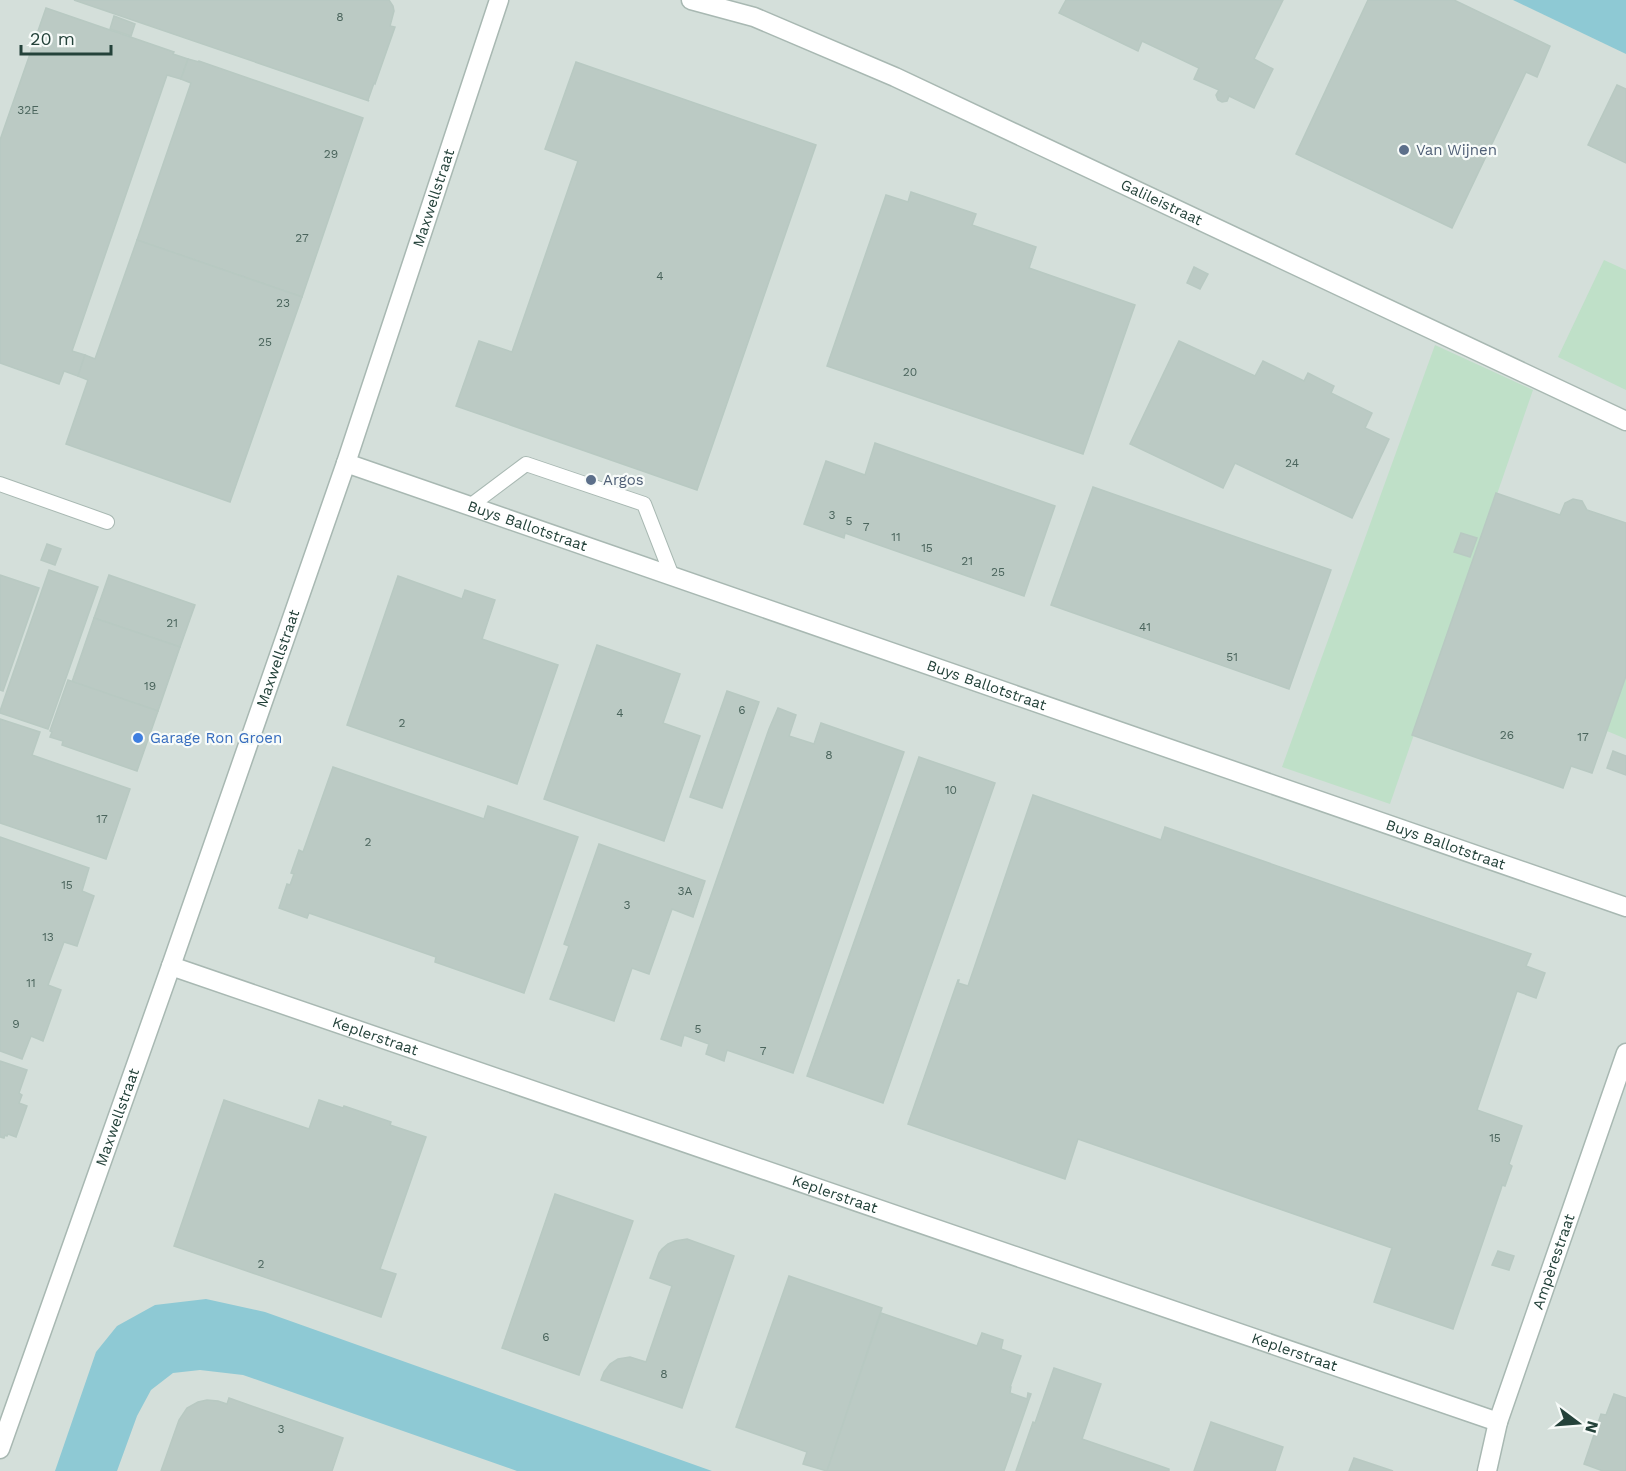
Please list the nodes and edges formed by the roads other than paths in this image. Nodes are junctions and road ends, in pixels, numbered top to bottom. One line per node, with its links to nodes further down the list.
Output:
1 (499, 0): 4 (street, Maxwellstraat)
2 (691, 0): 3 (street, Galileistraat)
3 (1626, 421)
4 (346, 463): 6 (street, Buys Ballotstraat); 10 (street, Maxwellstraat)
5 (0, 484): 7 (lane)
6 (471, 506): 8 (street, Buys Ballotstraat); 8 (lane)
7 (107, 522)
8 (672, 576): 9 (street, Buys Ballotstraat)
9 (1626, 907)
10 (171, 966): 12 (street, Keplerstraat); 13 (street, Maxwellstraat)
11 (1626, 1053): 12 (street, Ampèrestraat)
12 (1498, 1422): 14 (street, Ampèrestraat)
13 (0, 1449)
14 (1487, 1471)

